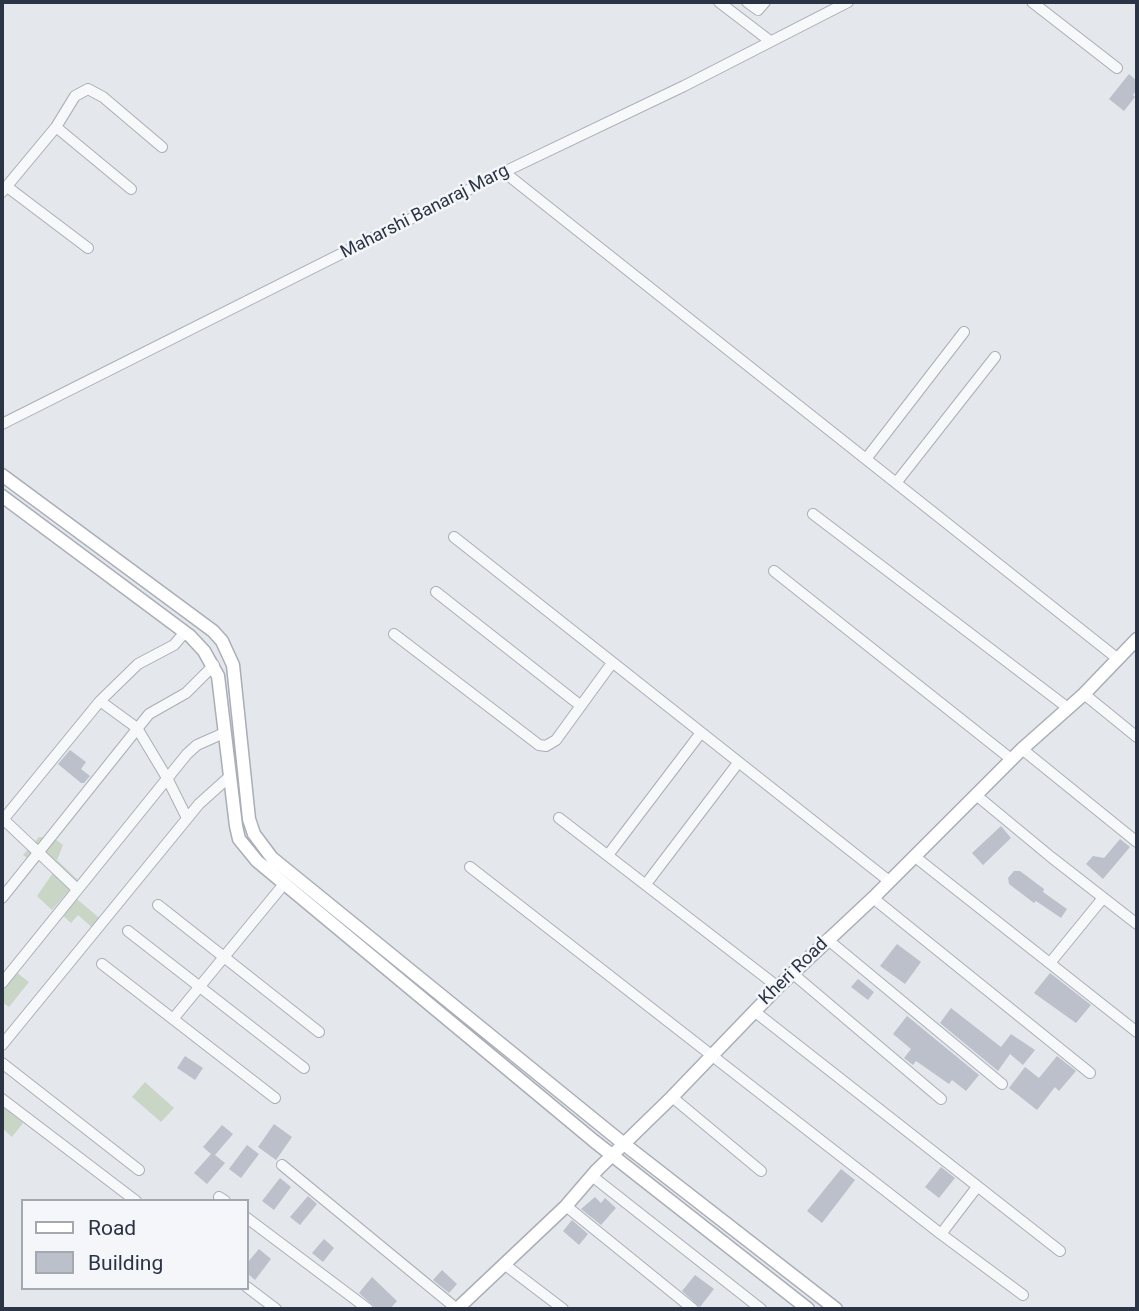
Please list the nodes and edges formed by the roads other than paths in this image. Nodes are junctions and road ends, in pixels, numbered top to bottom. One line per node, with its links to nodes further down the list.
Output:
1 (719, 2): 6 (street)
2 (747, 2): 3 (street)
3 (765, 2)
4 (848, 2): 6 (street, Maharshi Banaraj Marg)
5 (1032, 2): 7 (street)
6 (771, 41): 10 (street, Maharshi Banaraj Marg)
7 (1117, 68)
8 (55, 127): 9 (street); 11 (street); 12 (street)
9 (162, 146)
10 (504, 172): 16 (street, Maharshi Banaraj Marg); 17 (street)
11 (4, 189): 13 (street)
12 (131, 189)
13 (88, 248)
14 (964, 332): 17 (street)
15 (995, 357): 19 (street)
16 (2, 424)
17 (866, 459): 19 (street)
18 (2, 475): 85 (street)
19 (896, 483): 28 (street)
20 (2, 496): 25 (street)
21 (813, 514): 34 (street)
22 (454, 537): 29 (street)
23 (774, 570): 40 (street)
24 (436, 592): 33 (street)
25 (185, 632): 30 (street); 32 (street)
26 (394, 634): 33 (street)
27 (1137, 639): 28 (street, Kheri Road)
28 (1118, 659): 31 (street, Kheri Road)
29 (612, 663): 33 (street); 37 (street)
30 (214, 665): 35 (street); 36 (street)
31 (1084, 694): 34 (street, Kheri Road); 38 (street)
32 (100, 701): 35 (street); 47 (street)
33 (580, 706)
34 (1068, 708): 39 (street, Kheri Road)
35 (137, 728): 43 (street); 49 (street)
36 (224, 733): 42 (street); 43 (street)
37 (700, 734): 41 (street); 50 (street)
38 (1137, 737)
39 (1022, 749): 40 (street, Kheri Road); 48 (street)
40 (1011, 760): 44 (street, Kheri Road)
41 (738, 763): 53 (street); 55 (street)
42 (229, 777): 45 (street); 54 (street)
43 (167, 778): 45 (street); 56 (street)
44 (976, 795): 51 (street, Kheri Road); 59 (street)
45 (187, 818): 75 (street)
46 (559, 818): 50 (street)
47 (2, 819): 49 (street)
48 (1137, 842)
49 (37, 853): 56 (street); 57 (street)
50 (608, 855): 55 (street)
51 (914, 856): 53 (street, Kheri Road); 65 (street)
52 (470, 867): 76 (street)
53 (889, 881): 58 (street, Kheri Road)
54 (284, 884): 64 (street); 86 (street)
55 (646, 884): 70 (street)
56 (77, 890): 68 (street)
57 (2, 898)
58 (873, 898): 63 (street, Kheri Road); 79 (street)
59 (1103, 898): 61 (street); 65 (street)
60 (158, 905): 64 (street)
61 (1137, 924)
62 (128, 931): 69 (street)
63 (827, 939): 67 (street, Kheri Road); 80 (street)
64 (224, 957): 69 (street); 73 (street)
65 (1050, 963): 74 (street)
66 (102, 964): 72 (street)
67 (792, 974): 70 (street, Kheri Road); 84 (street)
68 (2, 983)
69 (200, 986): 72 (street); 78 (street)
70 (778, 987): 71 (street, Kheri Road)
71 (754, 1011): 76 (street, Kheri Road); 91 (street)
72 (173, 1019): 82 (street)
73 (319, 1032)
74 (1137, 1032)
75 (2, 1045)
76 (711, 1055): 81 (street, Kheri Road); 95 (street)
77 (2, 1063): 88 (street)
78 (304, 1068)
79 (1090, 1073)
80 (1002, 1084)
81 (672, 1097): 85 (street, Kheri Road); 89 (street)
82 (275, 1098)
83 (2, 1099): 92 (street)
84 (941, 1099)
85 (624, 1144): 86 (street, Kheri Road); 107 (street)
86 (612, 1155): 90 (street, Kheri Road); 106 (street)
87 (282, 1165): 102 (street)
88 (139, 1170)
89 (761, 1171)
90 (592, 1176): 93 (street, Kheri Road); 105 (street)
91 (977, 1187): 95 (street); 96 (street)
92 (133, 1199)
93 (566, 1206): 97 (street, Kheri Road); 104 (street)
94 (248, 1218): 101 (street)
95 (941, 1234): 99 (street)
96 (1060, 1251)
97 (505, 1264): 102 (street, Kheri Road); 103 (street)
98 (248, 1288): 100 (street)
99 (1023, 1295)
100 (276, 1309)
101 (368, 1309)
102 (457, 1309)
103 (562, 1309)
104 (693, 1309)
105 (761, 1309)
106 (808, 1309)
107 (835, 1309)

